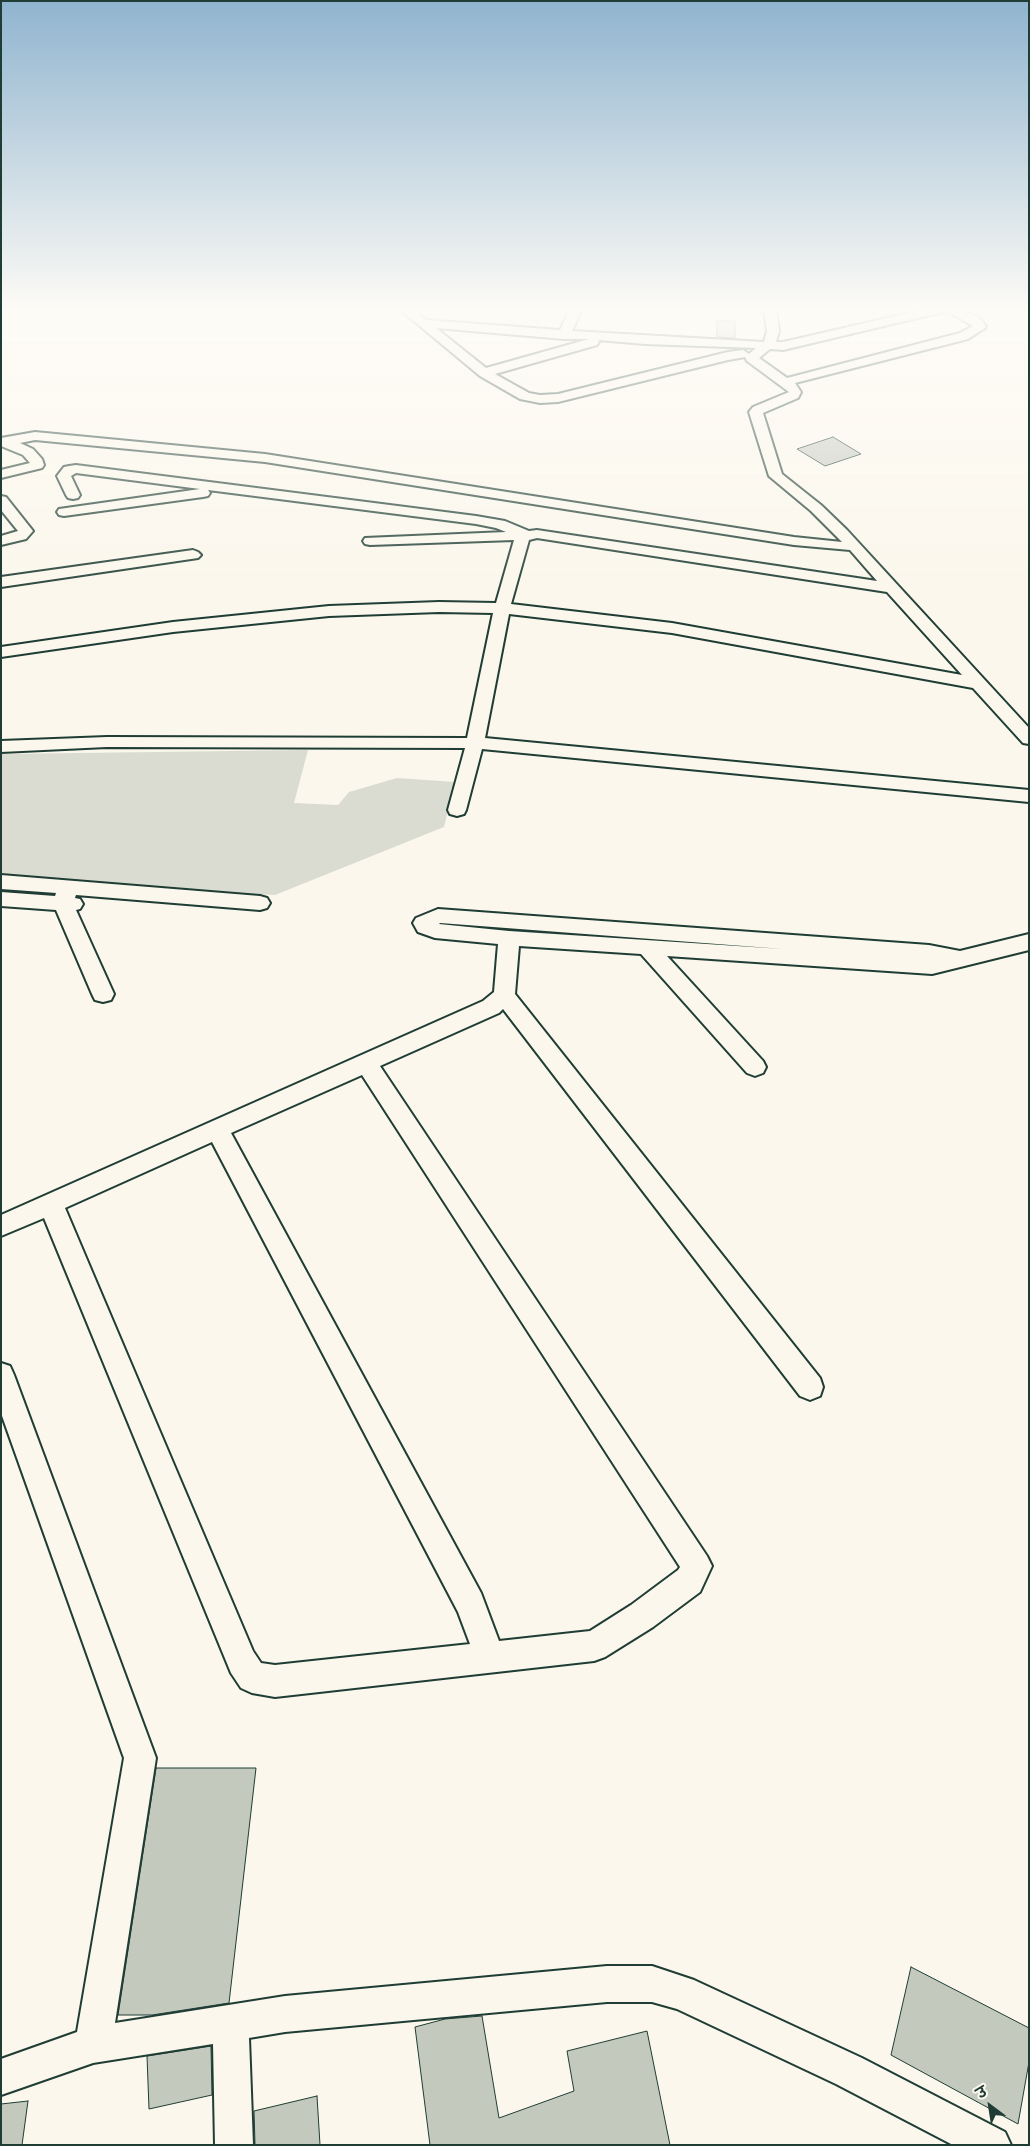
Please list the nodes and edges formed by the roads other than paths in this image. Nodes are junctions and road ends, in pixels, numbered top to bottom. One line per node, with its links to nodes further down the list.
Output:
1 (765, 407): 12 (street)
2 (4, 442): 3 (street); 12 (street)
3 (1, 474)
4 (218, 487): 5 (street); 7 (street); 9 (street)
5 (73, 495)
6 (1, 500): 8 (street)
7 (64, 512)
8 (6, 514): 10 (street)
9 (524, 535): 11 (street); 15 (street); 16 (street)
10 (1, 541)
11 (370, 541)
12 (854, 546): 15 (street)
13 (193, 555): 14 (street)
14 (1, 582)
15 (890, 588): 18 (street)
16 (502, 608): 17 (street); 18 (street); 20 (street)
17 (1, 652)
18 (976, 683): 19 (street)
19 (1029, 740)
20 (475, 743): 21 (street); 22 (street); 23 (street)
21 (1, 747)
22 (1029, 796)
23 (457, 810)
24 (1, 882): 25 (street)
25 (65, 896): 26 (street); 27 (street); 32 (street)
26 (1, 899)
27 (258, 910)
28 (509, 938): 30 (street); 31 (street); 33 (street)
29 (1029, 941): 31 (street)
30 (646, 947): 31 (street); 35 (street)
31 (960, 959)
32 (103, 994)
33 (504, 995): 34 (street); 40 (street)
34 (366, 1063): 36 (street); 41 (street)
35 (755, 1067)
36 (217, 1130): 37 (street); 41 (street)
37 (51, 1204): 38 (street); 41 (street)
38 (1, 1226)
39 (1, 1375): 43 (street)
40 (810, 1387)
41 (490, 1657)
42 (230, 2023): 43 (street); 45 (street); 46 (street)
43 (93, 2045): 44 (street)
44 (1, 2077)
45 (234, 2145)
46 (992, 2145)

